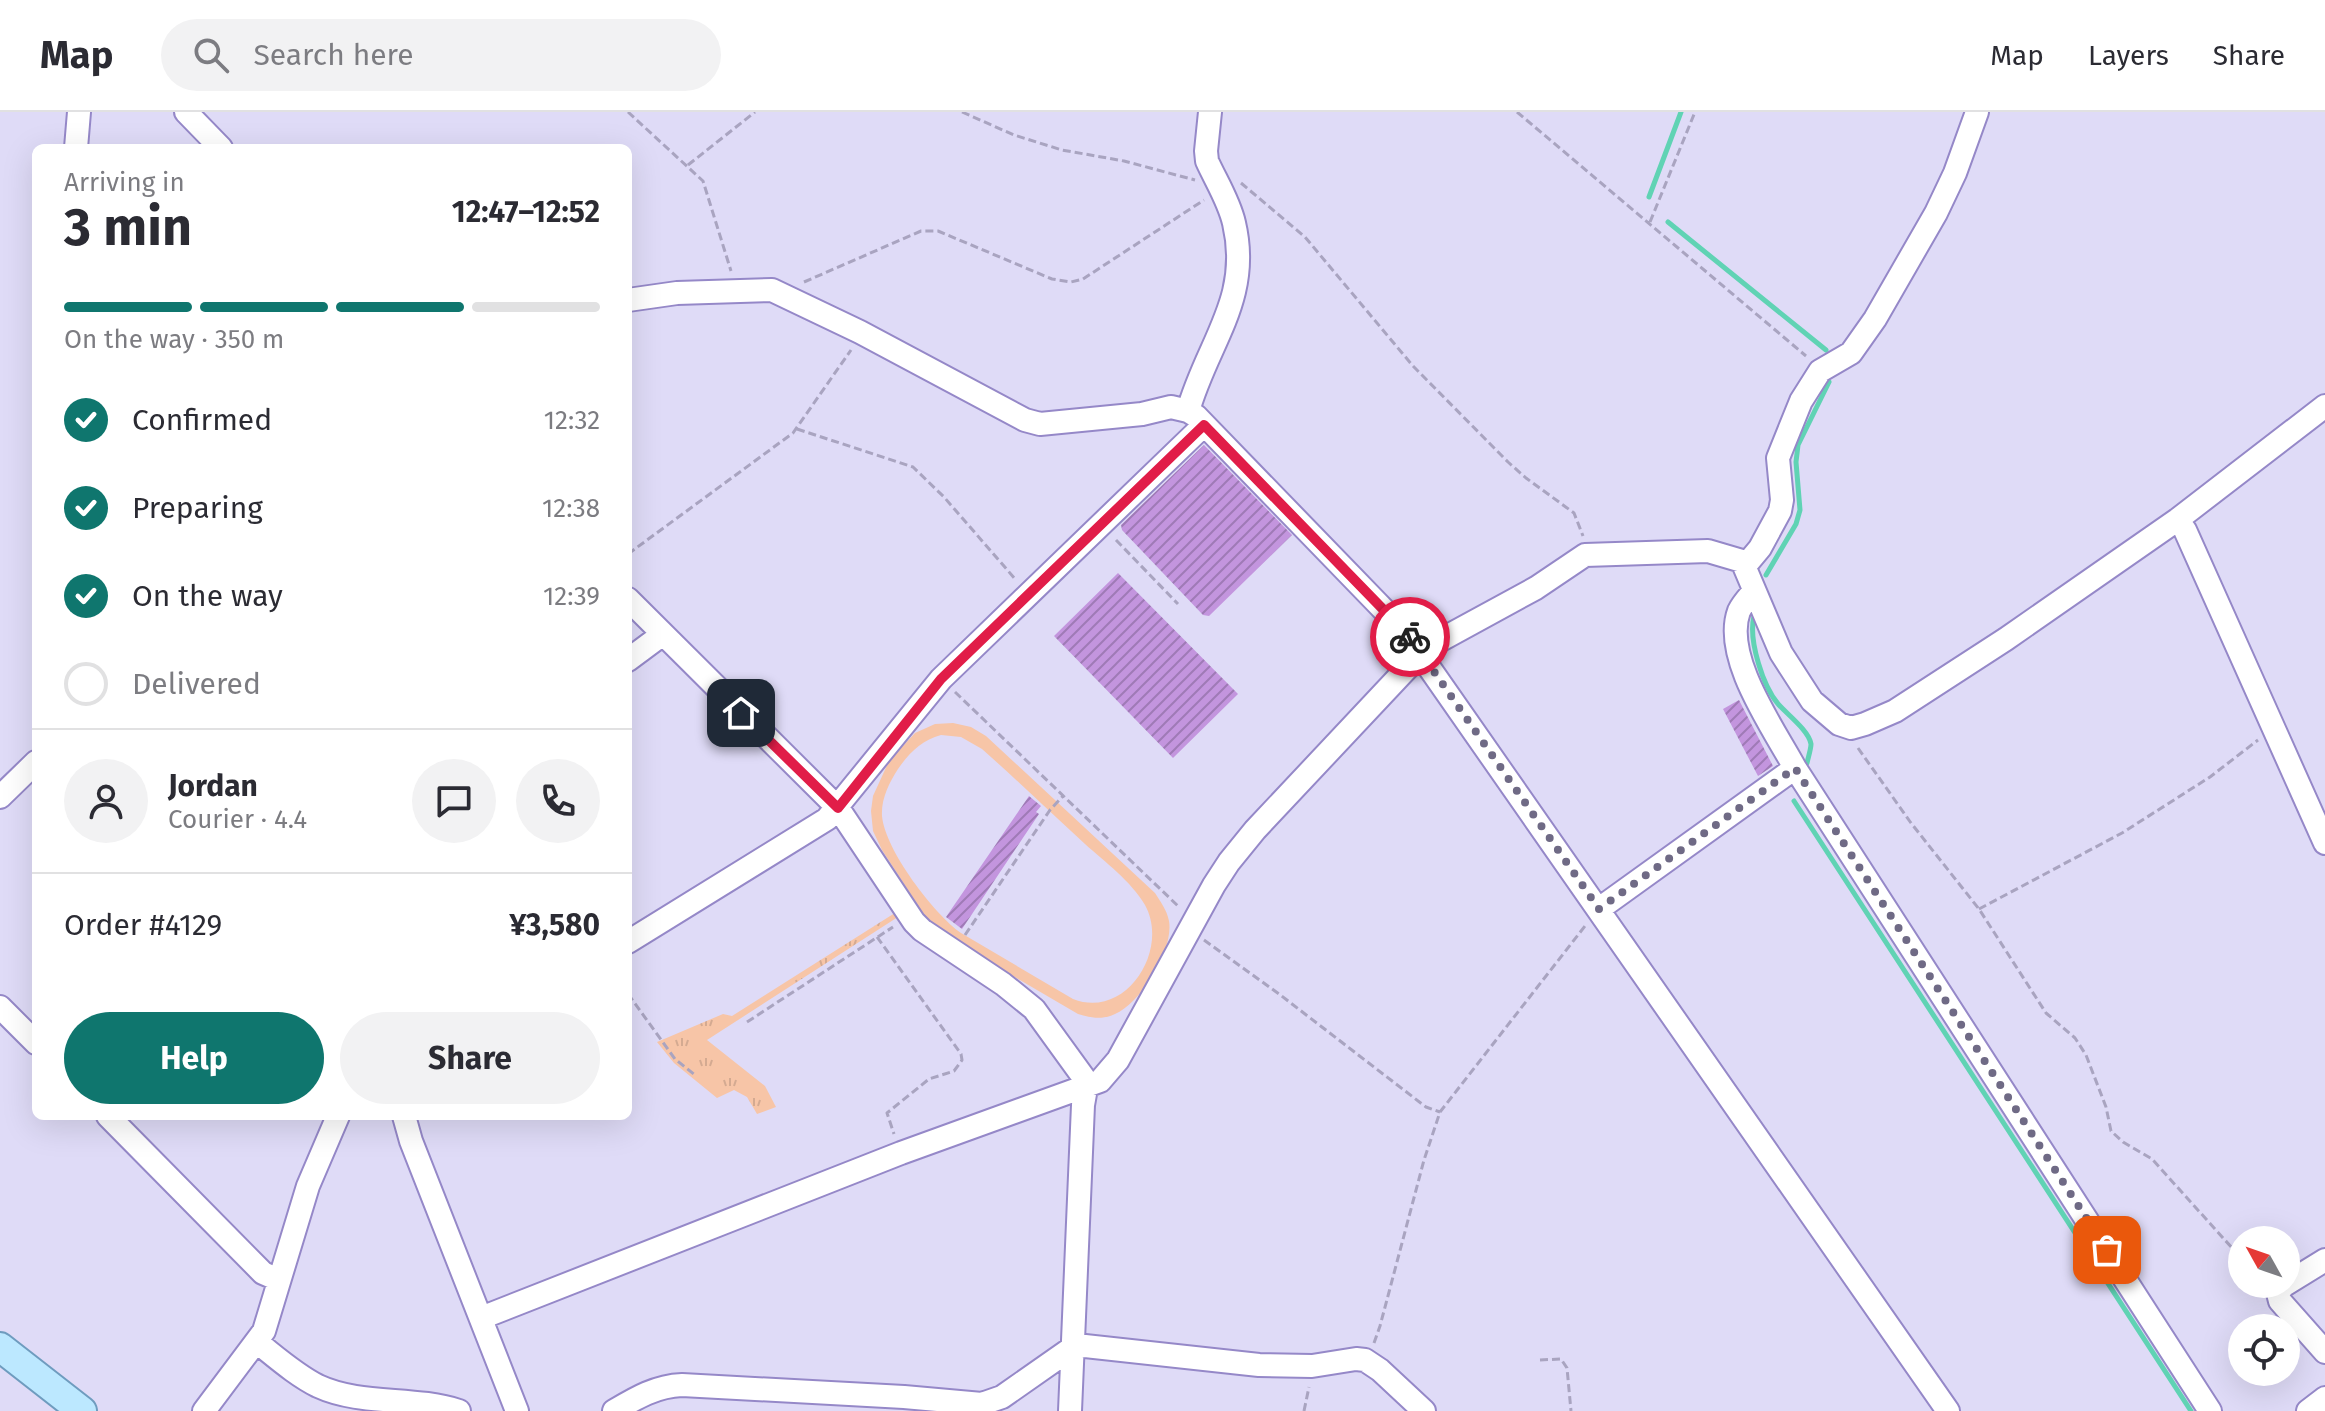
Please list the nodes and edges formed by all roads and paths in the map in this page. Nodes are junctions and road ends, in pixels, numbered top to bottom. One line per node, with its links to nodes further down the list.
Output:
1 (79, 112): 10 (street)
2 (186, 112): 11 (street)
3 (628, 112): 12 (path)
4 (755, 112): 12 (path)
5 (962, 112): 13 (path)
6 (1210, 112): 13 (street)
7 (1517, 112): 14 (path)
8 (1695, 112): 14 (path)
9 (1977, 112): 19 (street)
10 (76, 144)
11 (217, 144)
12 (688, 165): 15 (path)
13 (1218, 186): 16 (path); 21 (street); 26 (path)
14 (1650, 222): 19 (path)
15 (734, 290): 16 (street); 17 (street)
16 (788, 296): 18 (street)
17 (632, 299)
18 (860, 332): 21 (street); 22 (path)
19 (1820, 371): 27 (street)
20 (2325, 406): 23 (street)
21 (1196, 418): 24 (street); 33 (street)
22 (797, 429): 25 (path); 29 (path)
23 (2177, 520): 36 (street); 37 (street)
24 (1102, 526): 29 (street); 31 (path)
25 (632, 551)
26 (1585, 555): 27 (street); 33 (street)
27 (1745, 566): 28 (street)
28 (1754, 591): 36 (street); 39 (street)
29 (1029, 595): 35 (street)
30 (632, 603): 32 (street)
31 (1178, 604)
32 (663, 634): 34 (street); 42 (street)
33 (1421, 653): 44 (street); 47 (street)
34 (632, 657)
35 (941, 679): 40 (path); 42 (street)
36 (1851, 728): 45 (path)
37 (2274, 728): 43 (street); 45 (path)
38 (32, 766): 41 (street)
39 (1795, 768): 44 (street); 84 (street)
40 (1063, 796): 47 (path); 48 (path)
41 (0, 797)
42 (838, 808): 46 (street); 50 (street)
43 (2325, 843)
44 (1599, 909): 57 (path); 83 (street)
45 (1979, 909): 62 (path)
46 (910, 916): 49 (path); 56 (street)
47 (1191, 926): 56 (street); 57 (path)
48 (965, 935)
49 (877, 937): 53 (path); 61 (path)
50 (632, 940)
51 (632, 1000): 55 (path)
52 (0, 1007): 54 (street)
53 (747, 1022)
54 (32, 1039)
55 (695, 1075)
56 (1086, 1088): 61 (street); 68 (street)
57 (1440, 1112): 70 (path)
58 (112, 1120): 64 (street)
59 (336, 1120): 64 (street)
60 (405, 1120): 65 (street)
61 (901, 1153): 65 (street)
62 (2228, 1243)
63 (2325, 1260): 69 (street)
64 (279, 1280): 66 (street)
65 (481, 1318): 77 (street)
66 (258, 1343): 75 (street); 76 (street)
67 (0, 1347): 74 (main road)
68 (1072, 1348): 72 (street); 78 (street); 79 (street)
69 (2325, 1352)
70 (1365, 1360): 72 (street); 81 (street)
71 (1540, 1360): 82 (path)
72 (1312, 1366): 80 (path)
73 (2325, 1398): 85 (street)
74 (82, 1411)
75 (204, 1411)
76 (459, 1411)
77 (517, 1411)
78 (614, 1411)
79 (1070, 1411)
80 (1304, 1411)
81 (1424, 1411)
82 (1571, 1411)
83 (1948, 1411)
84 (2210, 1411)
85 (2308, 1411)

